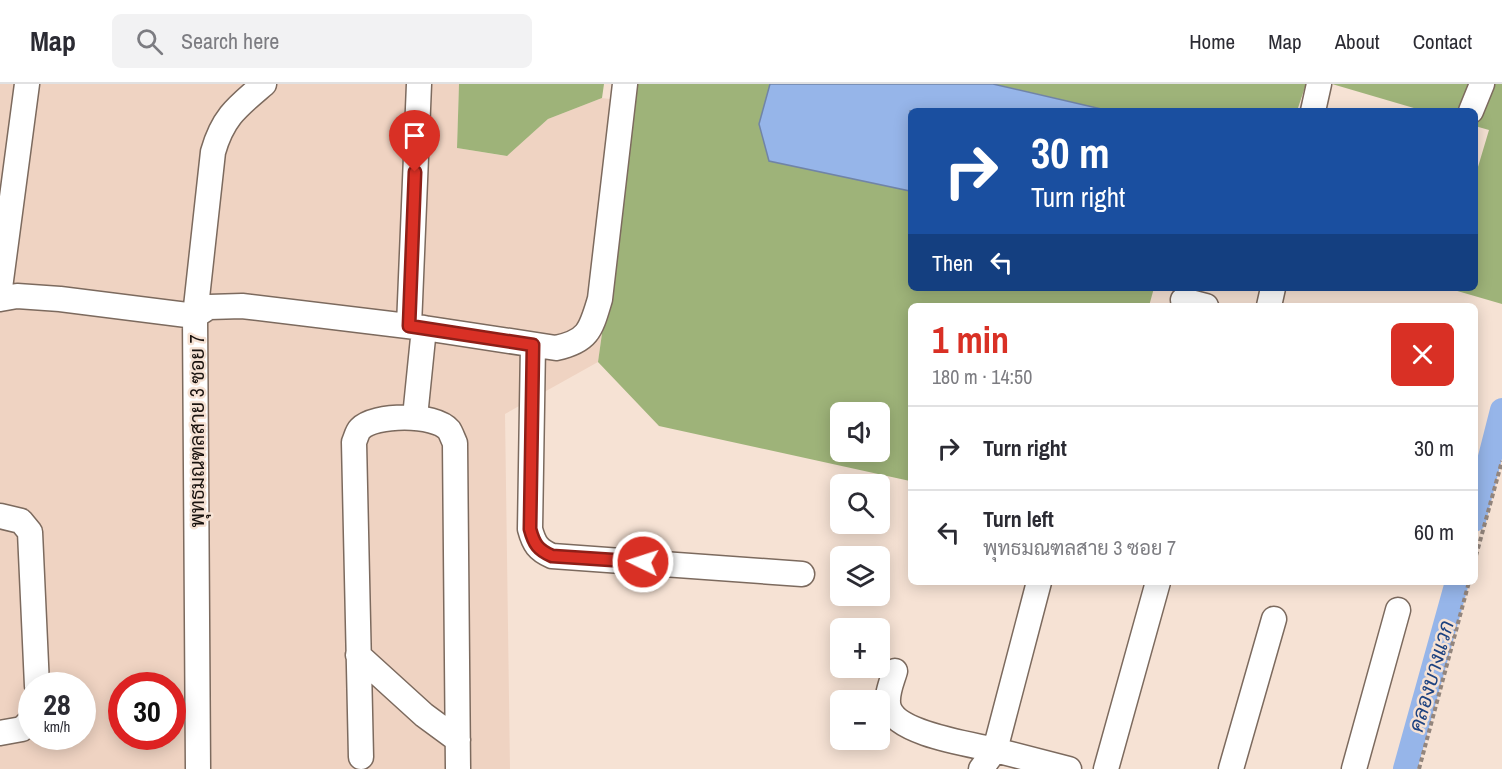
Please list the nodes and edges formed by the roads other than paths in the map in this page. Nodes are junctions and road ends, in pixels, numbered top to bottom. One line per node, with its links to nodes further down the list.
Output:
1 (27, 84): 9 (street)
2 (264, 84): 11 (street)
3 (419, 84): 12 (street)
4 (626, 84): 13 (street, พุทธมณฑลสาย 3 ซอย 7)
5 (1319, 84): 7 (street)
6 (1482, 84): 8 (street)
7 (1314, 108)
8 (1472, 108)
9 (0, 288)
10 (0, 298): 11 (street)
11 (195, 316): 12 (street, พุทธมณฑลสาย 3 ซอย 7); 29 (street, พุทธมณฑลสาย 3 ซอย 7)
12 (416, 327): 13 (street, พุทธมณฑลสาย 3 ซอย 7); 14 (street)
13 (533, 345): 16 (street)
14 (415, 417): 21 (street); 26 (street)
15 (0, 516): 23 (street)
16 (802, 573)
17 (1038, 585): 28 (street)
18 (1157, 585): 32 (street)
19 (1398, 610): 34 (street)
20 (1274, 619): 33 (street)
21 (358, 655): 26 (street); 27 (street)
22 (895, 671): 28 (street)
23 (36, 672)
24 (18, 730): 25 (street)
25 (0, 733)
26 (458, 740): 30 (street)
27 (361, 757)
28 (988, 759): 31 (street)
29 (198, 769)
30 (458, 769)
31 (1069, 769)
32 (1106, 769)
33 (1231, 769)
34 (1354, 769)

